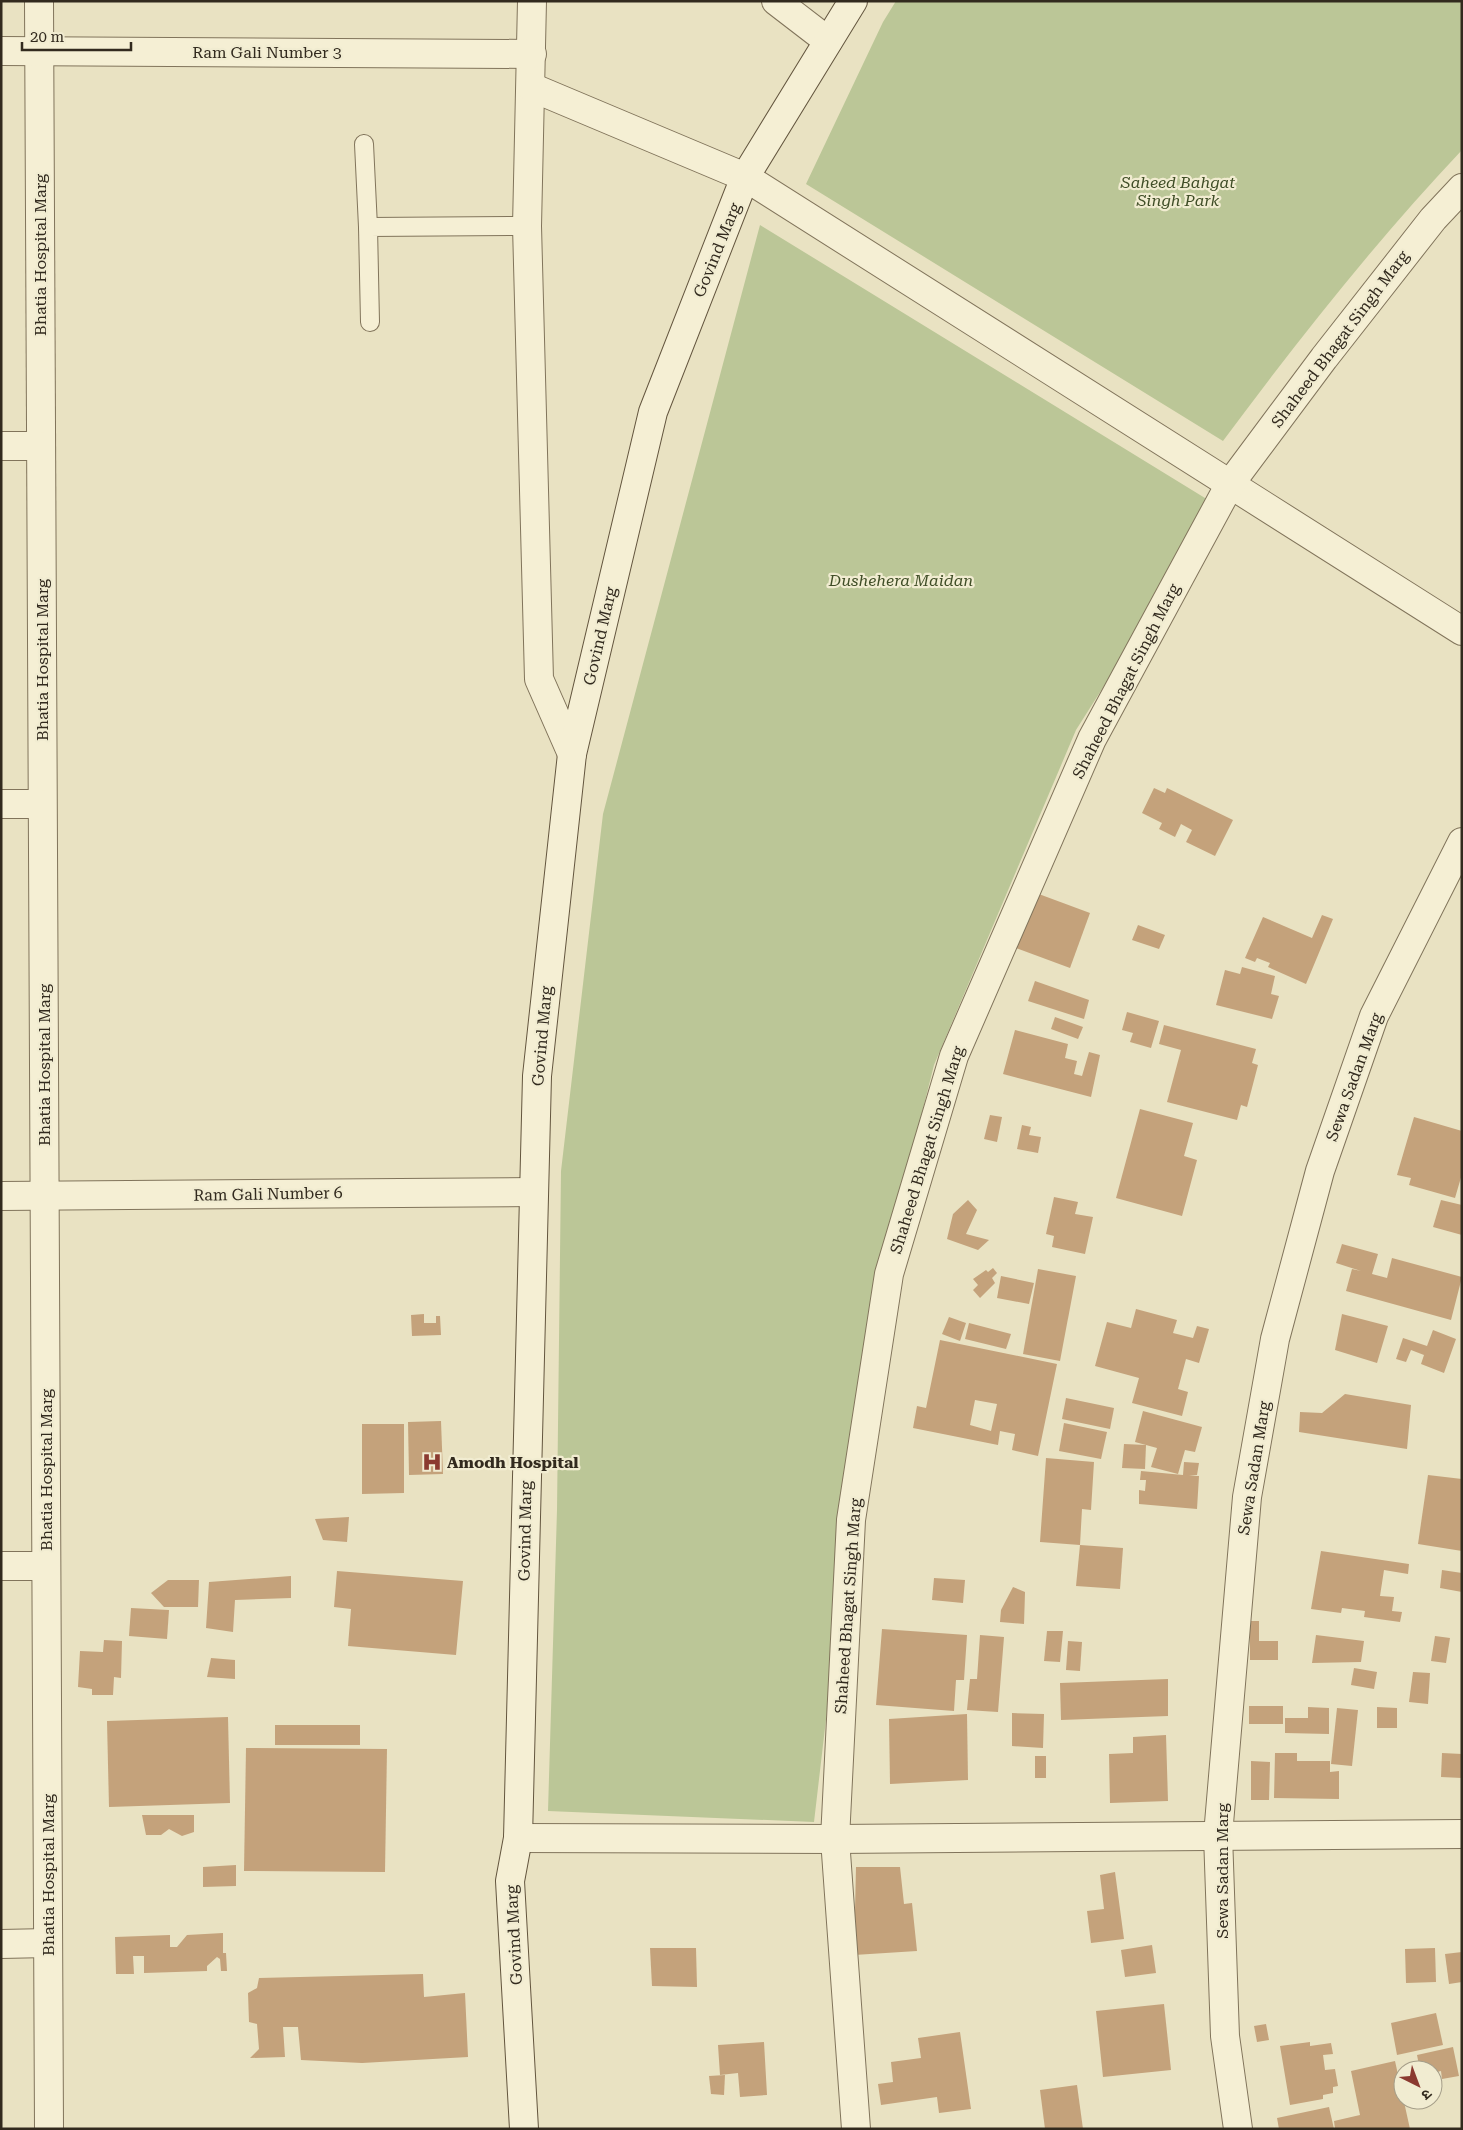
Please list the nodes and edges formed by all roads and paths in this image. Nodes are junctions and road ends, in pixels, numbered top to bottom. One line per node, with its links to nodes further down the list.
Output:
1 (39, 1): 7 (street, Bhatia Hospital Marg)
2 (532, 1): 8 (street)
3 (776, 1): 5 (street)
4 (853, 1): 5 (street, Govind Marg)
5 (828, 41): 11 (street, Govind Marg)
6 (1, 51): 7 (street, Ram Gali Number 3)
7 (39, 51): 8 (street, Ram Gali Number 3); 17 (street, Bhatia Hospital Marg)
8 (532, 54): 9 (street)
9 (531, 87): 11 (street); 13 (street)
10 (364, 144): 14 (lane)
11 (746, 177): 18 (street); 20 (street, Govind Marg)
12 (1462, 188): 18 (street, Shaheed Bhagat Singh Marg)
13 (527, 226): 14 (lane); 20 (street)
14 (368, 227): 15 (lane)
15 (370, 322)
16 (1, 446): 17 (street)
17 (41, 446): 22 (street, Bhatia Hospital Marg)
18 (1230, 484): 19 (street); 32 (street, Shaheed Bhagat Singh Marg)
19 (1462, 631)
20 (572, 754): 24 (street, Govind Marg)
21 (1, 804): 22 (street)
22 (42, 804): 26 (street, Bhatia Hospital Marg)
23 (1462, 842): 30 (street, Sewa Sadan Marg)
24 (534, 1192): 26 (street, Ram Gali Number 6); 31 (street, Govind Marg)
25 (1, 1196): 26 (street, Ram Gali Number 6)
26 (45, 1196): 28 (street, Bhatia Hospital Marg)
27 (1, 1566): 28 (street)
28 (46, 1566): 33 (street, Bhatia Hospital Marg)
29 (1462, 1834): 30 (street)
30 (1218, 1835): 32 (street); 38 (street, Sewa Sadan Marg)
31 (518, 1838): 32 (street); 36 (street, Govind Marg)
32 (835, 1839): 37 (street, Shaheed Bhagat Singh Marg)
33 (48, 1943): 34 (street); 35 (street, Bhatia Hospital Marg)
34 (1, 1944)
35 (49, 2129)
36 (524, 2129)
37 (856, 2129)
38 (1238, 2129)

